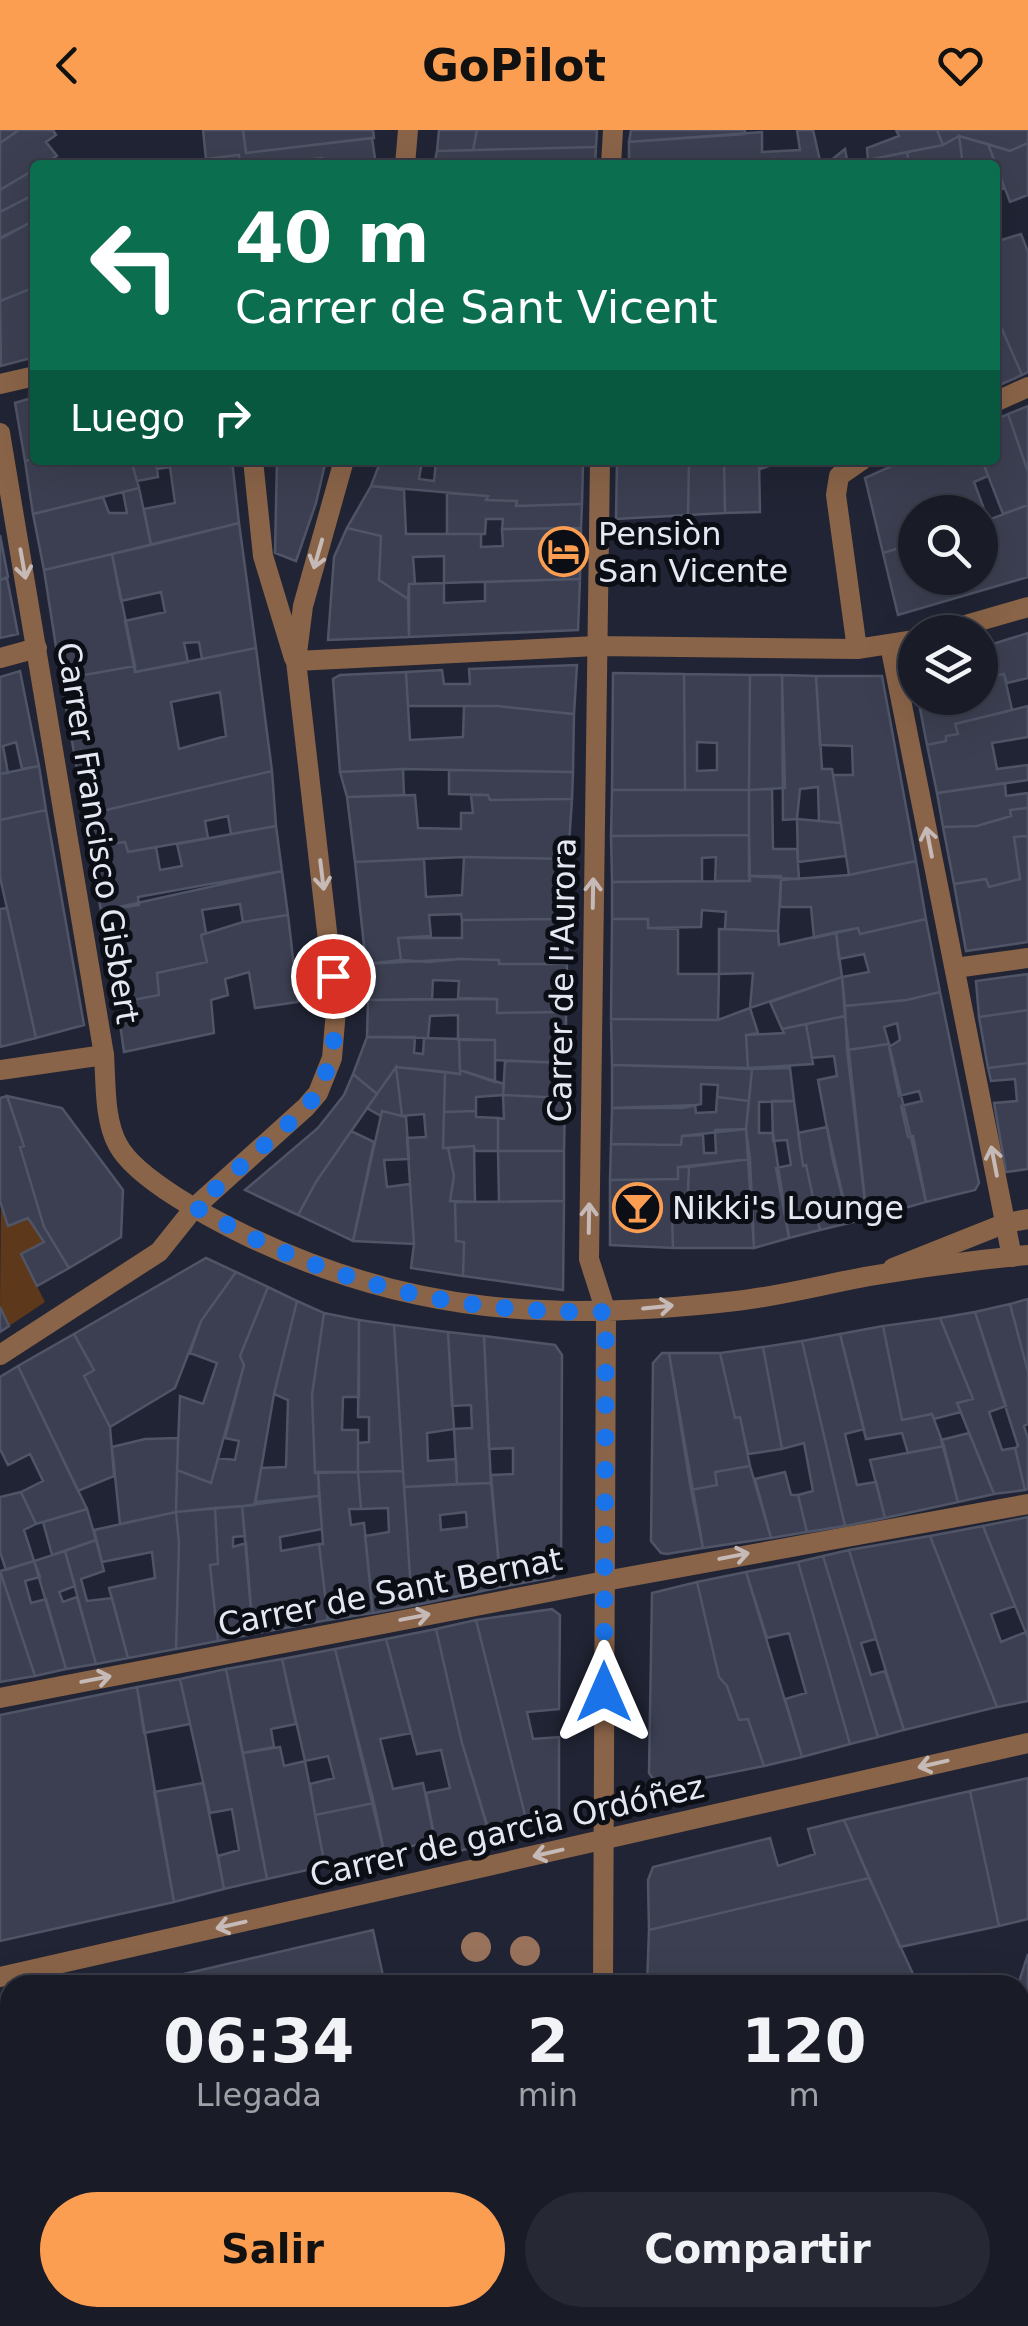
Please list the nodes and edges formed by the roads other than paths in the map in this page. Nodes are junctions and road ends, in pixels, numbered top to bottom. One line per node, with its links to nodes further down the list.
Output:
1 (408, 130): 3 (street)
2 (612, 130): 4 (street)
3 (405, 160)
4 (610, 160)
5 (30, 377): 6 (street)
6 (0, 384)
7 (1028, 387): 8 (street)
8 (1000, 400)
9 (0, 433): 19 (street, Carrer Francisco Gisbert, one-way to 19)
10 (253, 465): 22 (street)
11 (343, 465): 22 (street, one-way to 22)
12 (600, 465): 18 (street, Carrer de l'Aurora)
13 (855, 465): 20 (street)
14 (1028, 606): 15 (street)
15 (998, 615)
16 (898, 643): 17 (street)
17 (890, 644): 20 (street); 24 (street, one-way to 17)
18 (596, 646): 20 (street); 22 (street); 32 (street, Carrer de l'Aurora, one-way to 18)
19 (38, 648): 21 (street); 25 (street, Carrer Francisco Gisbert)
20 (856, 649)
21 (0, 658)
22 (296, 661): 27 (street, one-way to 27)
23 (1028, 958): 24 (street)
24 (955, 968): 29 (street, one-way to 24)
25 (104, 1055): 26 (street); 27 (street, Carrer Francisco Gisbert)
26 (0, 1070)
27 (195, 1207): 32 (street, Carrer Francisco Gisbert); 33 (street)
28 (1028, 1220): 29 (street)
29 (1006, 1223): 30 (street); 31 (street)
30 (1020, 1256): 31 (street)
31 (872, 1276): 32 (street, Carrer Francisco Gisbert, one-way to 31)
32 (606, 1312): 35 (street, Carrer de l'Aurora)
33 (0, 1354)
34 (1028, 1504): 35 (street, Carrer de Sant Bernat, one-way to 34)
35 (604, 1580): 36 (street, Carrer de Sant Bernat, one-way to 35); 38 (street, Carrer de l'Aurora)
36 (0, 1698)
37 (1028, 1743): 38 (street, Carrer de garcia Ordóñez, one-way to 38)
38 (602, 1840): 39 (street, Carrer de garcia Ordóñez, one-way to 39); 40 (street, Carrer de l'Aurora)
39 (9, 1975)
40 (603, 1975)

